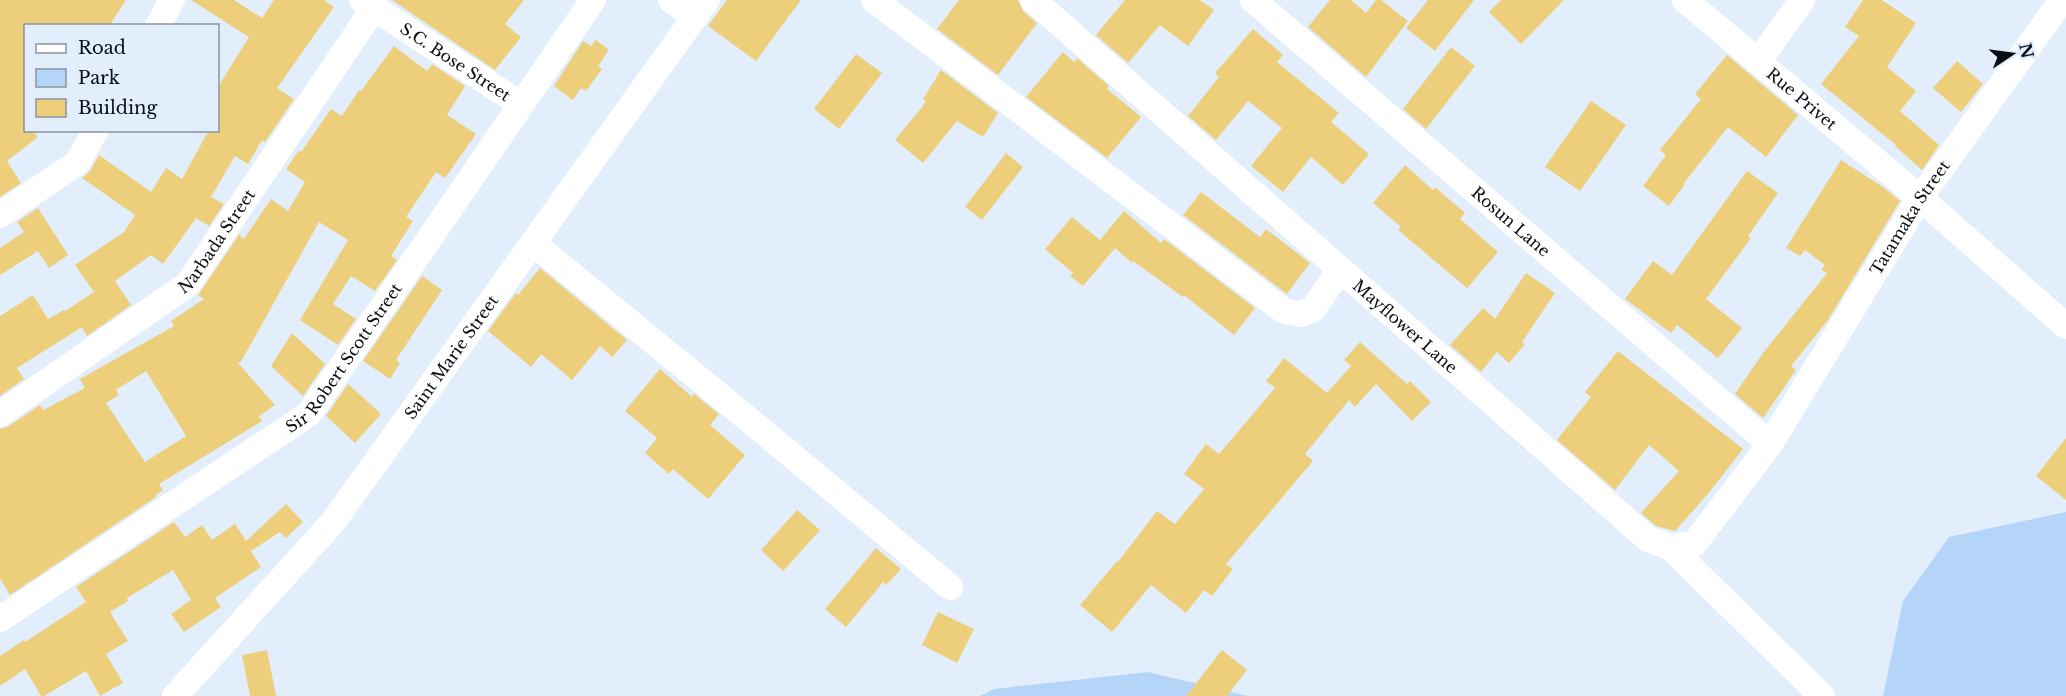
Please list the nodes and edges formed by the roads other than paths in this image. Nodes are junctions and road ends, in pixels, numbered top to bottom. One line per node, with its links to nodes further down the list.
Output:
1 (172, 0): 12 (street)
2 (592, 0): 14 (street, Sir Robert Scott Street)
3 (671, 0): 11 (street)
4 (874, 0): 19 (street)
5 (1033, 0): 19 (street, Mayflower Lane)
6 (1253, 0): 22 (street, Rosun Lane)
7 (1684, 0): 13 (street, Rue Privet)
8 (1802, 0): 13 (street)
9 (2062, 0): 16 (street, Tatamaka Street)
10 (368, 4): 14 (street, S.C. Bose Street); 21 (street, Narbada Street)
11 (701, 8): 18 (street, Saint Marie Street)
12 (159, 24)
13 (1758, 62): 16 (street, Rue Privet)
14 (520, 104): 25 (street, Sir Robert Scott Street)
15 (95, 132): 17 (street)
16 (1920, 198): 20 (street, Rue Privet); 22 (street, Tatamaka Street)
17 (0, 215)
18 (533, 243): 24 (street); 26 (street, Saint Marie Street)
19 (1340, 270): 23 (street, Mayflower Lane)
20 (2066, 326)
21 (0, 414)
22 (1770, 444): 23 (street)
23 (1670, 547): 27 (street)
24 (950, 587)
25 (4, 607)
26 (175, 696)
27 (1822, 696)

